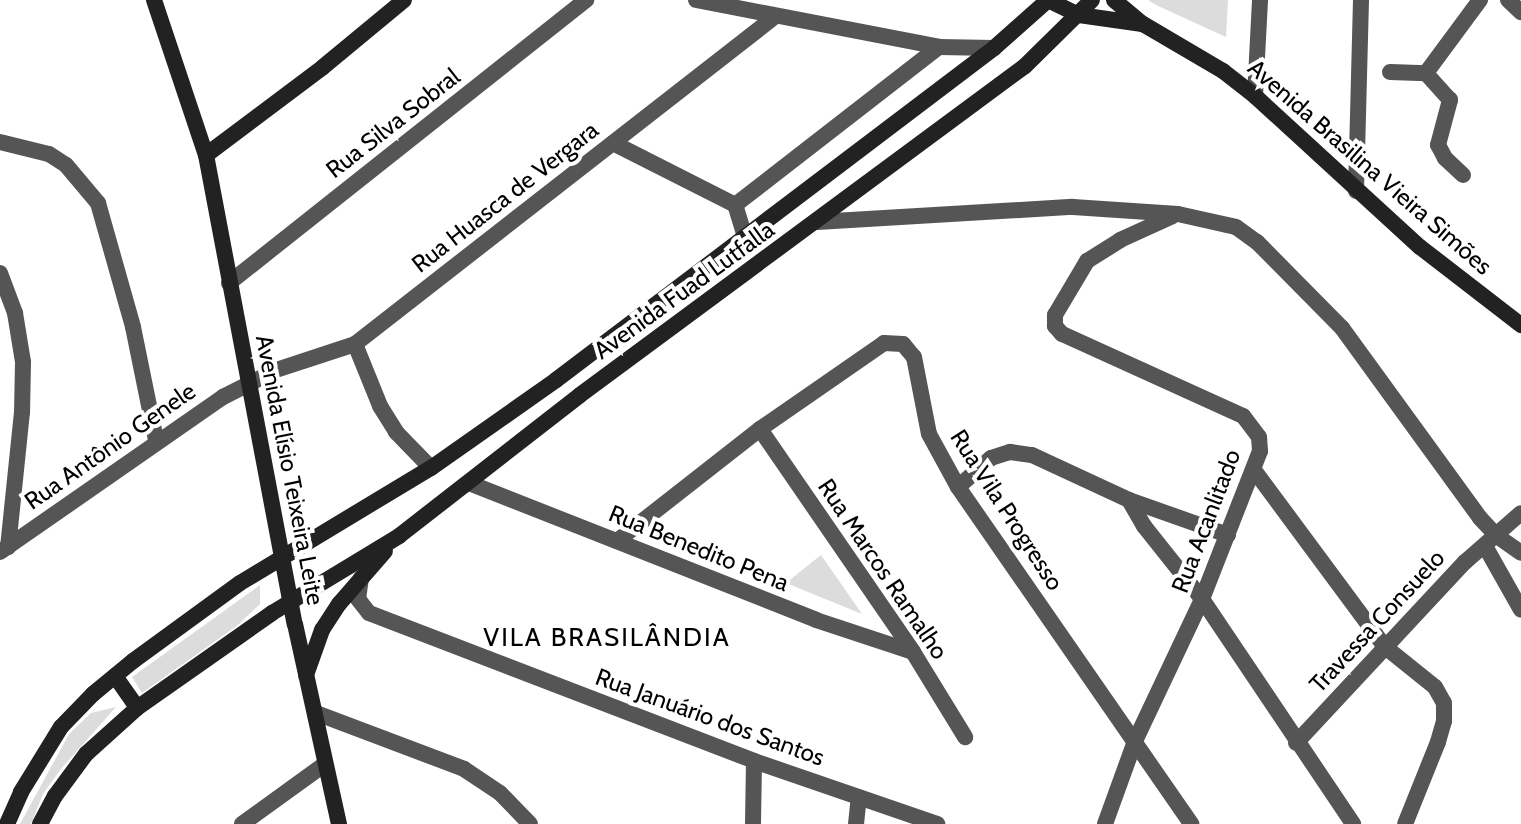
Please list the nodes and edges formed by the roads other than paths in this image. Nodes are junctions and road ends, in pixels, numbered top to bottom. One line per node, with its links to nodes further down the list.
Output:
1 (154, 0): 23 (main road, Avenida Elísio Teixeira Leite)
2 (696, 0): 14 (street)
3 (1048, 0): 13 (main road, Avenida Brasilina Vieira Simões); 17 (main road, Avenida Fuad Lutfalla)
4 (1092, 0): 13 (main road, Avenida Fuad Lutfalla)
5 (1114, 0): 15 (main road, Avenida Brasilina Vieira Simões)
6 (1260, 0): 20 (street)
7 (1361, 0): 25 (street)
8 (1480, 0): 19 (street)
9 (1508, 0): 12 (street)
10 (403, 1): 23 (main road)
11 (581, 2): 31 (street, Rua Silva Sobral)
12 (1521, 12)
13 (1079, 15): 15 (main road, Avenida Brasilina Vieira Simões); 28 (main road, Avenida Fuad Lutfalla)
14 (773, 18): 16 (street); 22 (street, Rua Huasca de Vergara)
15 (1143, 24): 20 (main road, Avenida Brasilina Vieira Simões)
16 (939, 47): 17 (street); 26 (street, Avenida Fuad Lutfalla)
17 (994, 48): 29 (main road, Avenida Fuad Lutfalla)
18 (1390, 72): 19 (street)
19 (1426, 73): 24 (street)
20 (1255, 96): 25 (main road, Avenida Brasilina Vieira Simões)
21 (0, 142): 38 (street)
22 (613, 143): 26 (street); 33 (street, Rua Huasca de Vergara)
23 (206, 155): 31 (main road, Avenida Elísio Teixeira Leite)
24 (1463, 175)
25 (1356, 191): 32 (main road, Avenida Brasilina Vieira Simões)
26 (735, 205): 29 (street, Avenida Fuad Lutfalla)
27 (1178, 214): 28 (street); 40 (street, Rua Acanlitado); 48 (street)
28 (817, 222): 36 (main road, Avenida Fuad Lutfalla)
29 (745, 237): 35 (main road, Avenida Fuad Lutfalla)
30 (0, 273): 49 (street)
31 (229, 283): 34 (main road, Avenida Elísio Teixeira Leite)
32 (1521, 325)
33 (355, 344): 34 (street, Rua Huasca de Vergara); 39 (street)
34 (249, 382): 38 (street, Rua Antônio Genele); 51 (main road, Avenida Elísio Teixeira Leite)
35 (528, 399): 36 (main road); 39 (main road, Avenida Fuad Lutfalla)
36 (539, 428): 41 (main road, Avenida Fuad Lutfalla)
37 (760, 429): 42 (street, Rua Vila Progresso); 47 (street, Rua Vila Progresso); 57 (street, Rua Marcos Ramalho)
38 (156, 440): 49 (street, Rua Antônio Genele)
39 (431, 468): 51 (main road, Avenida Fuad Lutfalla)
40 (1254, 470): 45 (street, Rua Acanlitado); 56 (street)
41 (469, 483): 46 (main road, Avenida Fuad Lutfalla); 47 (street, Rua Benedito Pena)
42 (958, 487): 43 (street); 63 (street, Rua Vila Progresso)
43 (1129, 500): 45 (street); 53 (street)
44 (1521, 513): 48 (street, Travessa Consuelo)
45 (1228, 535): 53 (street, Rua Acanlitado)
46 (399, 536): 52 (main road); 54 (main road, Avenida Fuad Lutfalla)
47 (617, 541): 57 (street, Rua Benedito Pena)
48 (1491, 541): 50 (street); 55 (street); 56 (street, Travessa Consuelo)
49 (4, 550)
50 (1521, 553)
51 (283, 557): 54 (main road, Avenida Elísio Teixeira Leite); 58 (main road, Avenida Fuad Lutfalla)
52 (361, 578): 59 (main road); 65 (street, Rua Januário dos Santos)
53 (1202, 599): 63 (street, Rua Acanlitado); 64 (street)
54 (291, 603): 59 (main road, Avenida Elísio Teixeira Leite); 60 (main road, Avenida Fuad Lutfalla)
55 (1521, 610)
56 (1384, 646): 64 (street, Travessa Consuelo); 79 (street)
57 (913, 652): 62 (street, Rua Marcos Ramalho)
58 (115, 676): 60 (main road); 68 (main road, Avenida Fuad Lutfalla)
59 (306, 676): 61 (main road, Avenida Elísio Teixeira Leite)
60 (137, 708): 69 (main road, Avenida Fuad Lutfalla)
61 (316, 713): 66 (main road, Avenida Elísio Teixeira Leite); 72 (street)
62 (965, 737)
63 (1135, 741): 76 (street, Rua Acanlitado); 77 (street, Rua Vila Progresso)
64 (1296, 743): 78 (street)
65 (754, 761): 67 (street, Rua Januário dos Santos); 73 (street)
66 (325, 764): 70 (street); 71 (main road, Avenida Elísio Teixeira Leite)
67 (859, 797): 74 (street); 75 (street, Rua Januário dos Santos)
68 (7, 824)
69 (40, 824)
70 (242, 824)
71 (339, 824)
72 (530, 824)
73 (753, 824)
74 (856, 824)
75 (937, 824)
76 (1105, 824)
77 (1191, 824)
78 (1353, 824)
79 (1405, 824)

